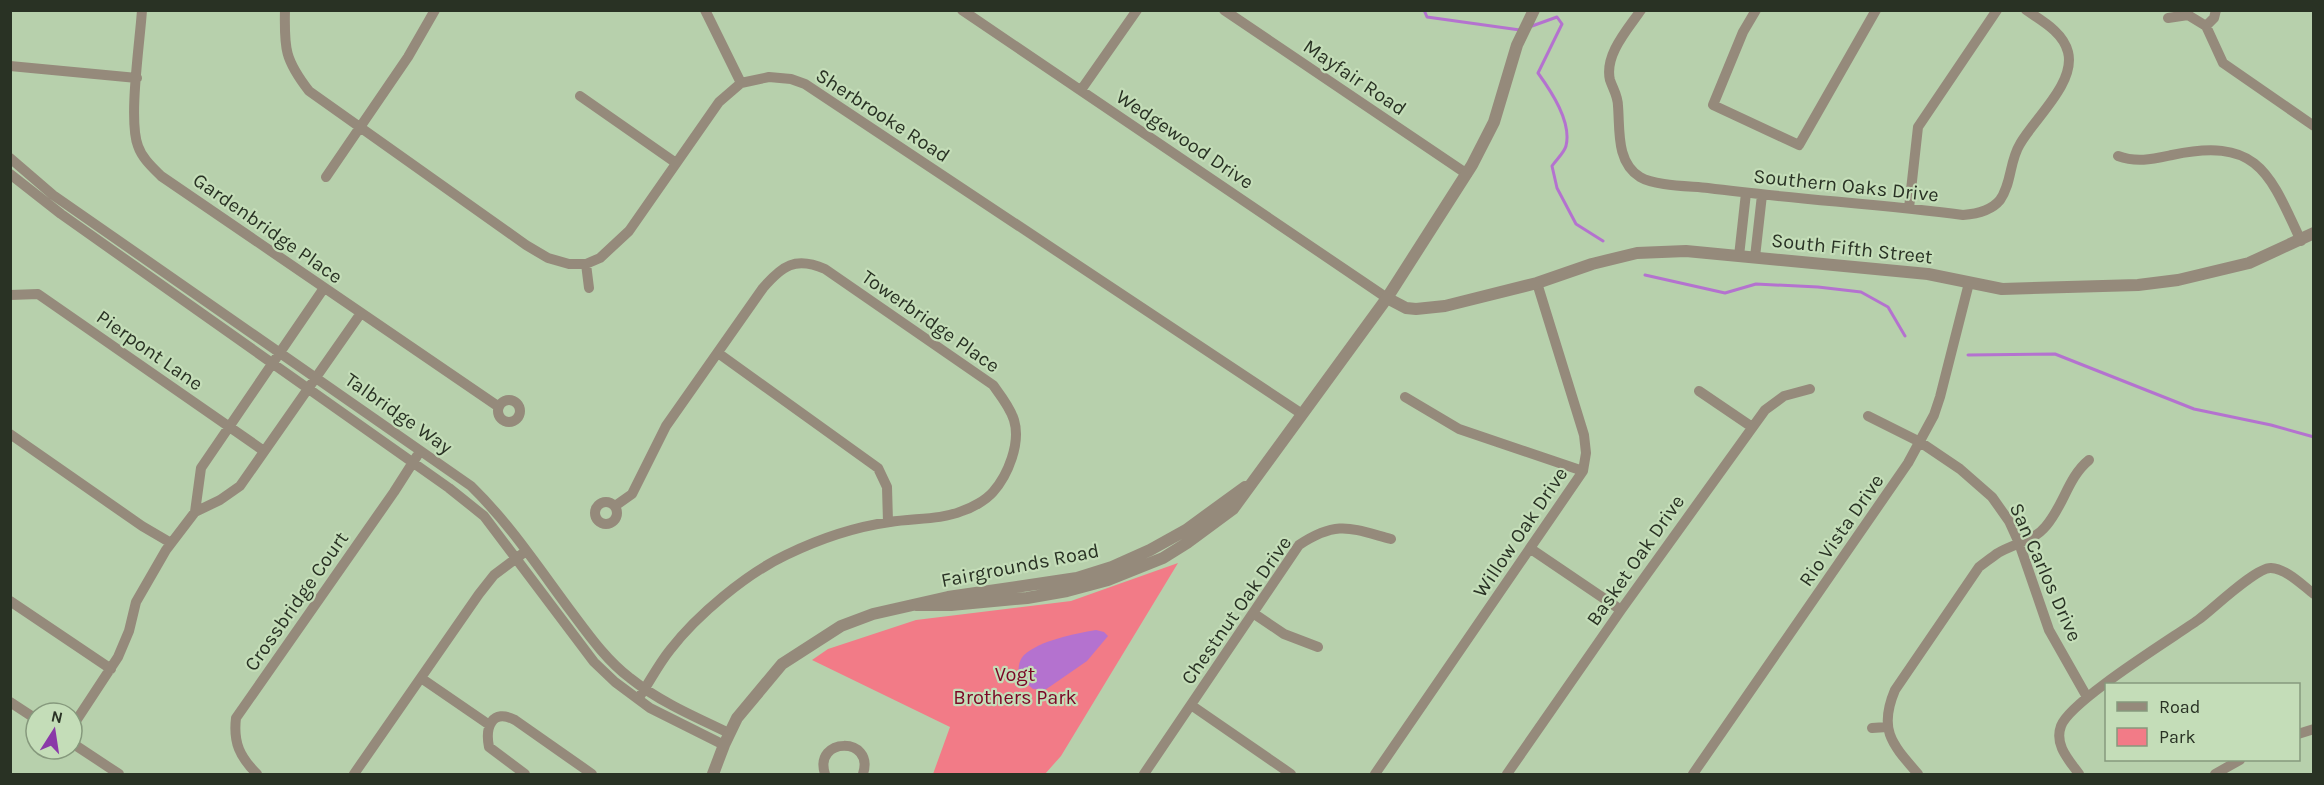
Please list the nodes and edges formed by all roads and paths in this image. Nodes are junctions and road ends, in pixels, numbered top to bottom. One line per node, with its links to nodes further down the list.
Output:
1 (142, 10): 19 (street, Gardenbridge Place)
2 (285, 10): 24 (street)
3 (435, 10): 24 (street)
4 (705, 10): 20 (street)
5 (962, 10): 21 (street, Wedgewood Drive)
6 (1137, 10): 21 (street)
7 (1224, 10): 29 (street, Mayfair Road)
8 (1533, 10): 29 (street, Fairgrounds Road)
9 (1641, 10): 31 (street, Southern Oaks Drive)
10 (1756, 10): 11 (street)
11 (1876, 10)
12 (1996, 10): 33 (street)
13 (2026, 10): 33 (street, Southern Oaks Drive)
14 (2216, 10): 17 (street)
15 (2187, 13): 16 (street); 17 (street)
16 (2168, 18)
17 (2206, 26): 23 (street)
18 (10, 66): 19 (street)
19 (137, 78): 41 (street, Gardenbridge Place)
20 (741, 82): 27 (street); 55 (street, Sherbrooke Road)
21 (1081, 90): 44 (street, Wedgewood Drive)
22 (580, 96): 27 (street)
23 (2313, 126)
24 (359, 128): 30 (street); 38 (street)
25 (2118, 156): 35 (street)
26 (10, 158): 46 (street, Talbridge Way)
27 (676, 163): 38 (street)
28 (10, 174): 48 (street, Talbridge Way)
29 (1467, 174): 44 (street, Fairgrounds Road)
30 (326, 177)
31 (1746, 193): 32 (street, Southern Oaks Drive); 36 (street)
32 (1762, 195): 33 (street, Southern Oaks Drive); 37 (street)
33 (1909, 208)
34 (2313, 233): 35 (street, South Fifth Street)
35 (2301, 241): 40 (street, South Fifth Street)
36 (1739, 256): 37 (street, South Fifth Street); 39 (street, South Fifth Street)
37 (1755, 257): 40 (street, South Fifth Street)
38 (586, 264): 42 (street)
39 (1537, 283): 44 (street, South Fifth Street); 65 (street, Willow Oak Drive)
40 (1969, 283): 60 (street, Rio Vista Drive)
41 (324, 288): 45 (street, Gardenbridge Place); 46 (street)
42 (589, 288)
43 (10, 295): 57 (street, Pierpont Lane)
44 (1388, 298): 55 (street, Fairgrounds Road)
45 (361, 313): 49 (street); 54 (street, Gardenbridge Place)
46 (279, 353): 48 (street); 49 (street, Talbridge Way)
47 (718, 353): 66 (street, Towerbridge Place); 68 (street); 68 (street, Towerbridge Place)
48 (273, 363): 50 (street, Talbridge Way); 57 (street)
49 (317, 378): 50 (street); 62 (street, Talbridge Way)
50 (310, 389): 61 (street); 64 (street, Talbridge Way)
51 (1810, 389): 58 (street, Basket Oak Drive)
52 (1699, 391): 58 (street)
53 (1405, 397): 65 (street)
54 (499, 407)
55 (1302, 414): 93 (street, Fairgrounds Road)
56 (1868, 416): 60 (street, San Carlos Drive)
57 (231, 426): 61 (street, Pierpont Lane); 67 (street)
58 (1752, 427): 76 (street, Basket Oak Drive)
59 (10, 434): 70 (street)
60 (1920, 442): 71 (street, San Carlos Drive); 108 (street, Rio Vista Drive)
61 (264, 451): 67 (street)
62 (420, 451): 64 (street, Crossbridge Court); 73 (street, Talbridge Way)
63 (2089, 460): 71 (street)
64 (413, 462): 73 (street, Talbridge Way); 97 (street, Crossbridge Court)
65 (1583, 471): 72 (street, Willow Oak Drive)
66 (615, 506)
67 (195, 512): 70 (street)
68 (888, 522): 83 (street, Towerbridge Place)
69 (1391, 539): 77 (street, Chestnut Oak Drive)
70 (171, 543): 79 (street)
71 (2019, 543): 84 (street, San Carlos Drive); 91 (street)
72 (1531, 549): 76 (street); 106 (street, Willow Oak Drive)
73 (521, 554): 80 (street); 83 (street, Talbridge Way); 85 (street, Talbridge Way)
74 (2313, 594): 81 (street)
75 (10, 601): 79 (street)
76 (1621, 610): 107 (street, Basket Oak Drive)
77 (1253, 613): 78 (street); 87 (street, Chestnut Oak Drive)
78 (1318, 647)
79 (111, 669): 88 (street)
80 (421, 678): 90 (street); 98 (street)
81 (2107, 683)
82 (2105, 684): 84 (street)
83 (645, 689): 85 (street, Towerbridge Place); 93 (street, Talbridge Way)
84 (2087, 697): 110 (street)
85 (638, 699): 93 (street, Talbridge Way)
86 (10, 702): 89 (street)
87 (1191, 705): 104 (street, Chestnut Oak Drive); 105 (street)
88 (84, 709)
89 (24, 711)
90 (488, 724): 99 (street); 100 (street)
91 (1887, 726): 92 (street); 109 (street)
92 (1872, 728)
93 (727, 739): 101 (street, Fairgrounds Road)
94 (84, 751): 96 (street)
95 (2237, 761): 111 (street)
96 (119, 774)
97 (256, 774)
98 (354, 774)
99 (525, 774)
100 (592, 774)
101 (713, 774)
102 (825, 774): 103 (street)
103 (863, 774)
104 (1144, 774)
105 (1291, 774)
106 (1375, 774)
107 (1507, 774)
108 (1693, 774)
109 (1918, 774)
110 (2079, 774)
111 (2215, 774)

